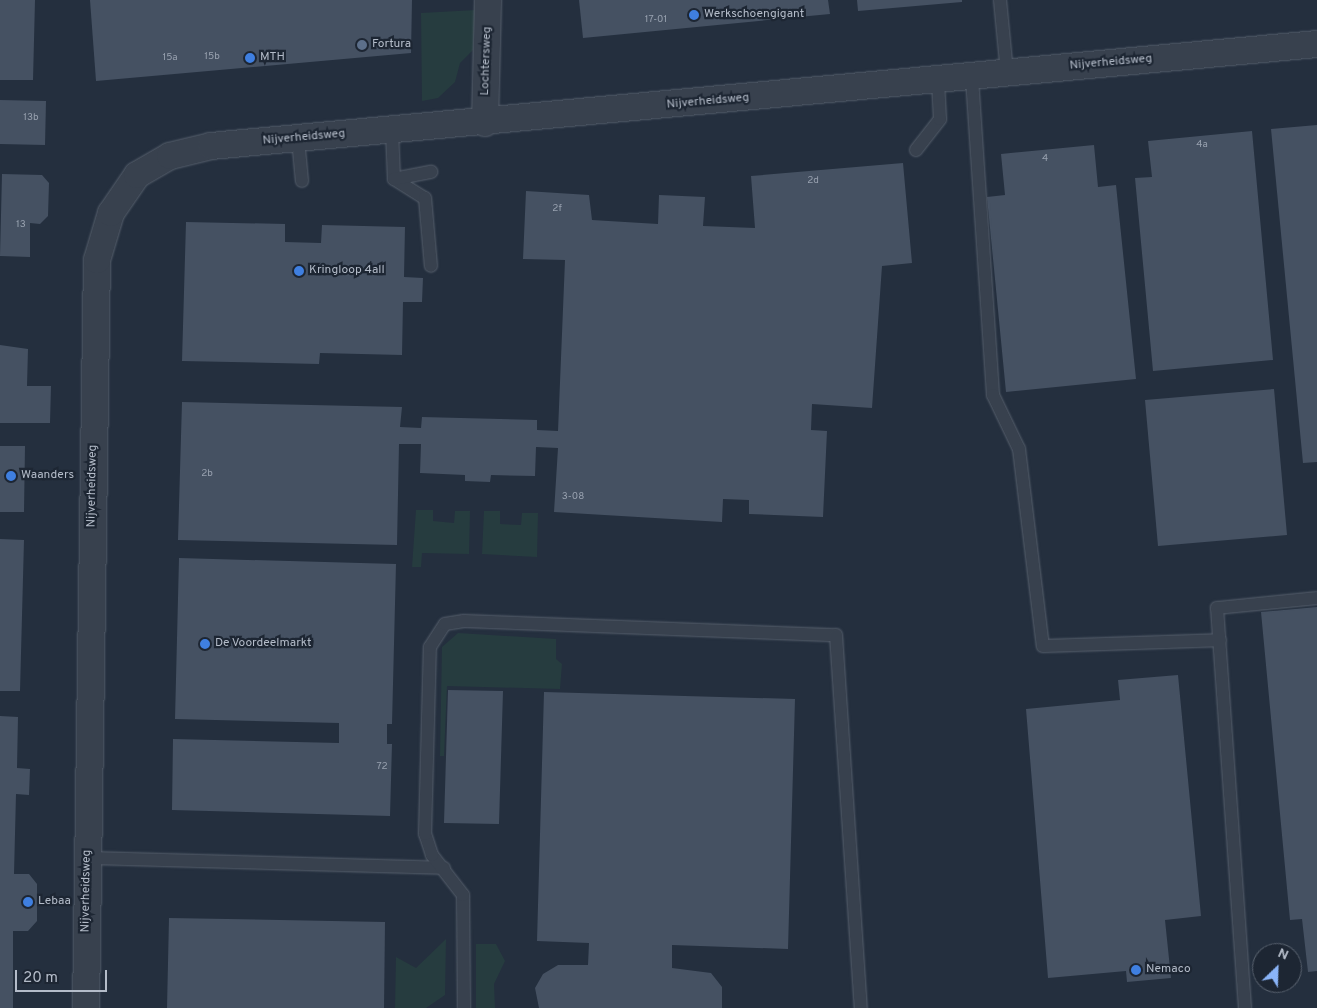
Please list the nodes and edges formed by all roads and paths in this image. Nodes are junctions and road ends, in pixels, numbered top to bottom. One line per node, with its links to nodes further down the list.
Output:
1 (488, 0): 7 (street, Lochtersweg)
2 (1000, 0): 4 (lane)
3 (1317, 44): 4 (street, Nijverheidsweg)
4 (1007, 73): 5 (street, Nijverheidsweg)
5 (972, 78): 6 (street, Nijverheidsweg); 16 (lane)
6 (938, 80): 7 (street, Nijverheidsweg); 10 (lane)
7 (485, 123): 8 (street, Nijverheidsweg)
8 (392, 131): 9 (street, Nijverheidsweg); 12 (lane)
9 (298, 139): 13 (lane); 17 (street, Nijverheidsweg)
10 (916, 150)
11 (431, 172): 12 (lane)
12 (394, 179): 14 (lane)
13 (302, 181)
14 (430, 266)
15 (1317, 598): 16 (lane)
16 (1220, 640): 22 (lane)
17 (88, 858): 18 (lane); 19 (street, Nijverheidsweg)
18 (444, 868): 20 (lane); 21 (lane)
19 (86, 1008)
20 (464, 1008)
21 (861, 1008)
22 (1245, 1008)

